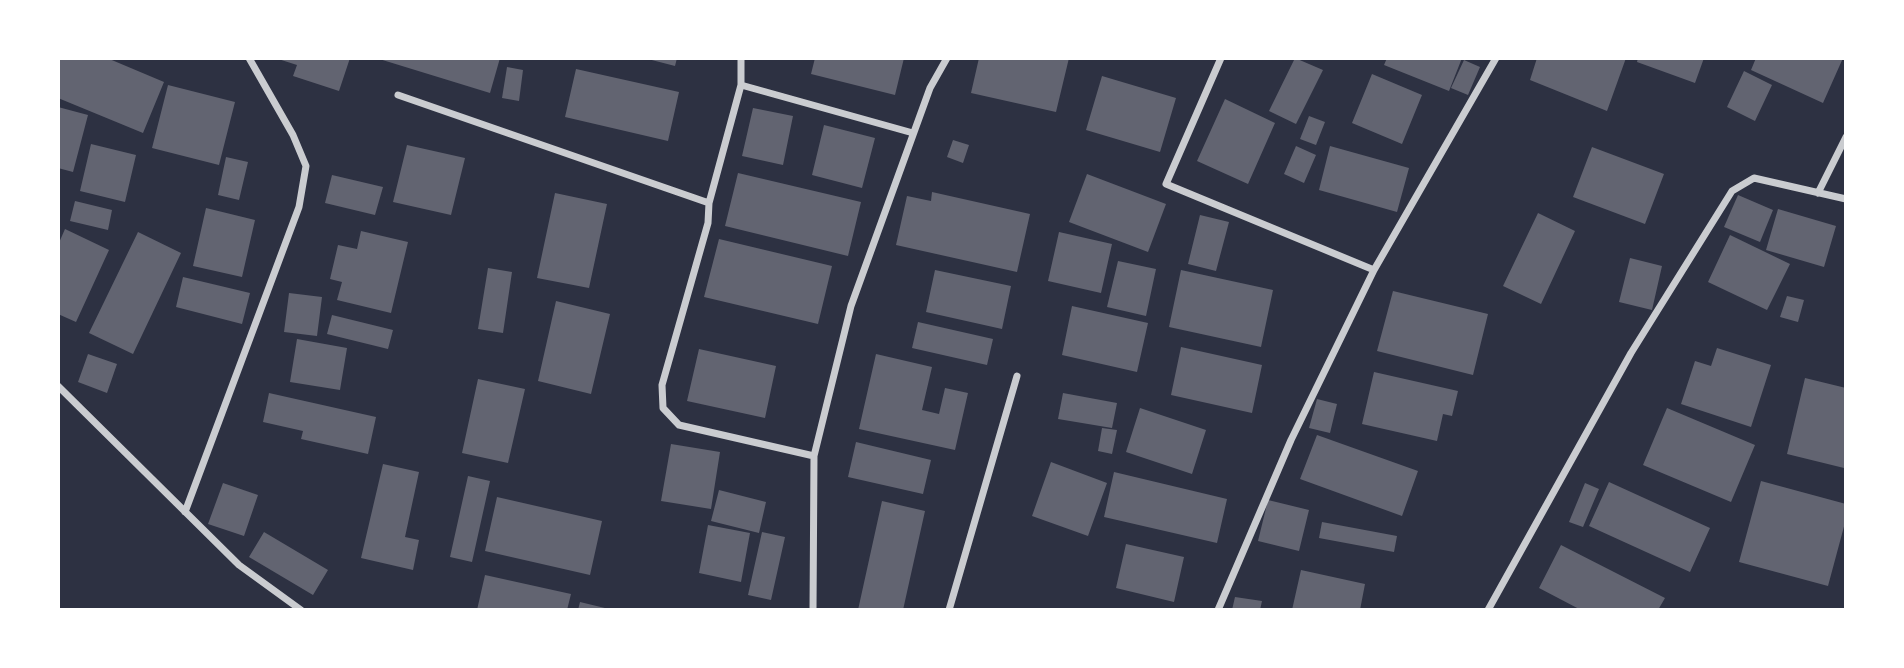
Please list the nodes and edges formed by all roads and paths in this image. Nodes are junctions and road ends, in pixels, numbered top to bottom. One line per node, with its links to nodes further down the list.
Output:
1 (249, 58): 17 (street)
2 (741, 58): 6 (street)
3 (947, 58): 8 (street)
4 (1221, 58): 13 (street)
5 (1496, 58): 13 (street)
6 (741, 85): 8 (street); 12 (street)
7 (398, 95): 12 (street)
8 (914, 133): 16 (street)
9 (1846, 137): 10 (street)
10 (1818, 193): 11 (street); 22 (street)
11 (1846, 199)
12 (709, 203): 16 (street)
13 (1374, 270): 21 (street)
14 (1017, 376): 20 (street)
15 (58, 386): 17 (street)
16 (814, 456): 19 (street)
17 (185, 512): 18 (street)
18 (301, 610)
19 (813, 610)
20 (949, 610)
21 (1218, 610)
22 (1488, 610)

